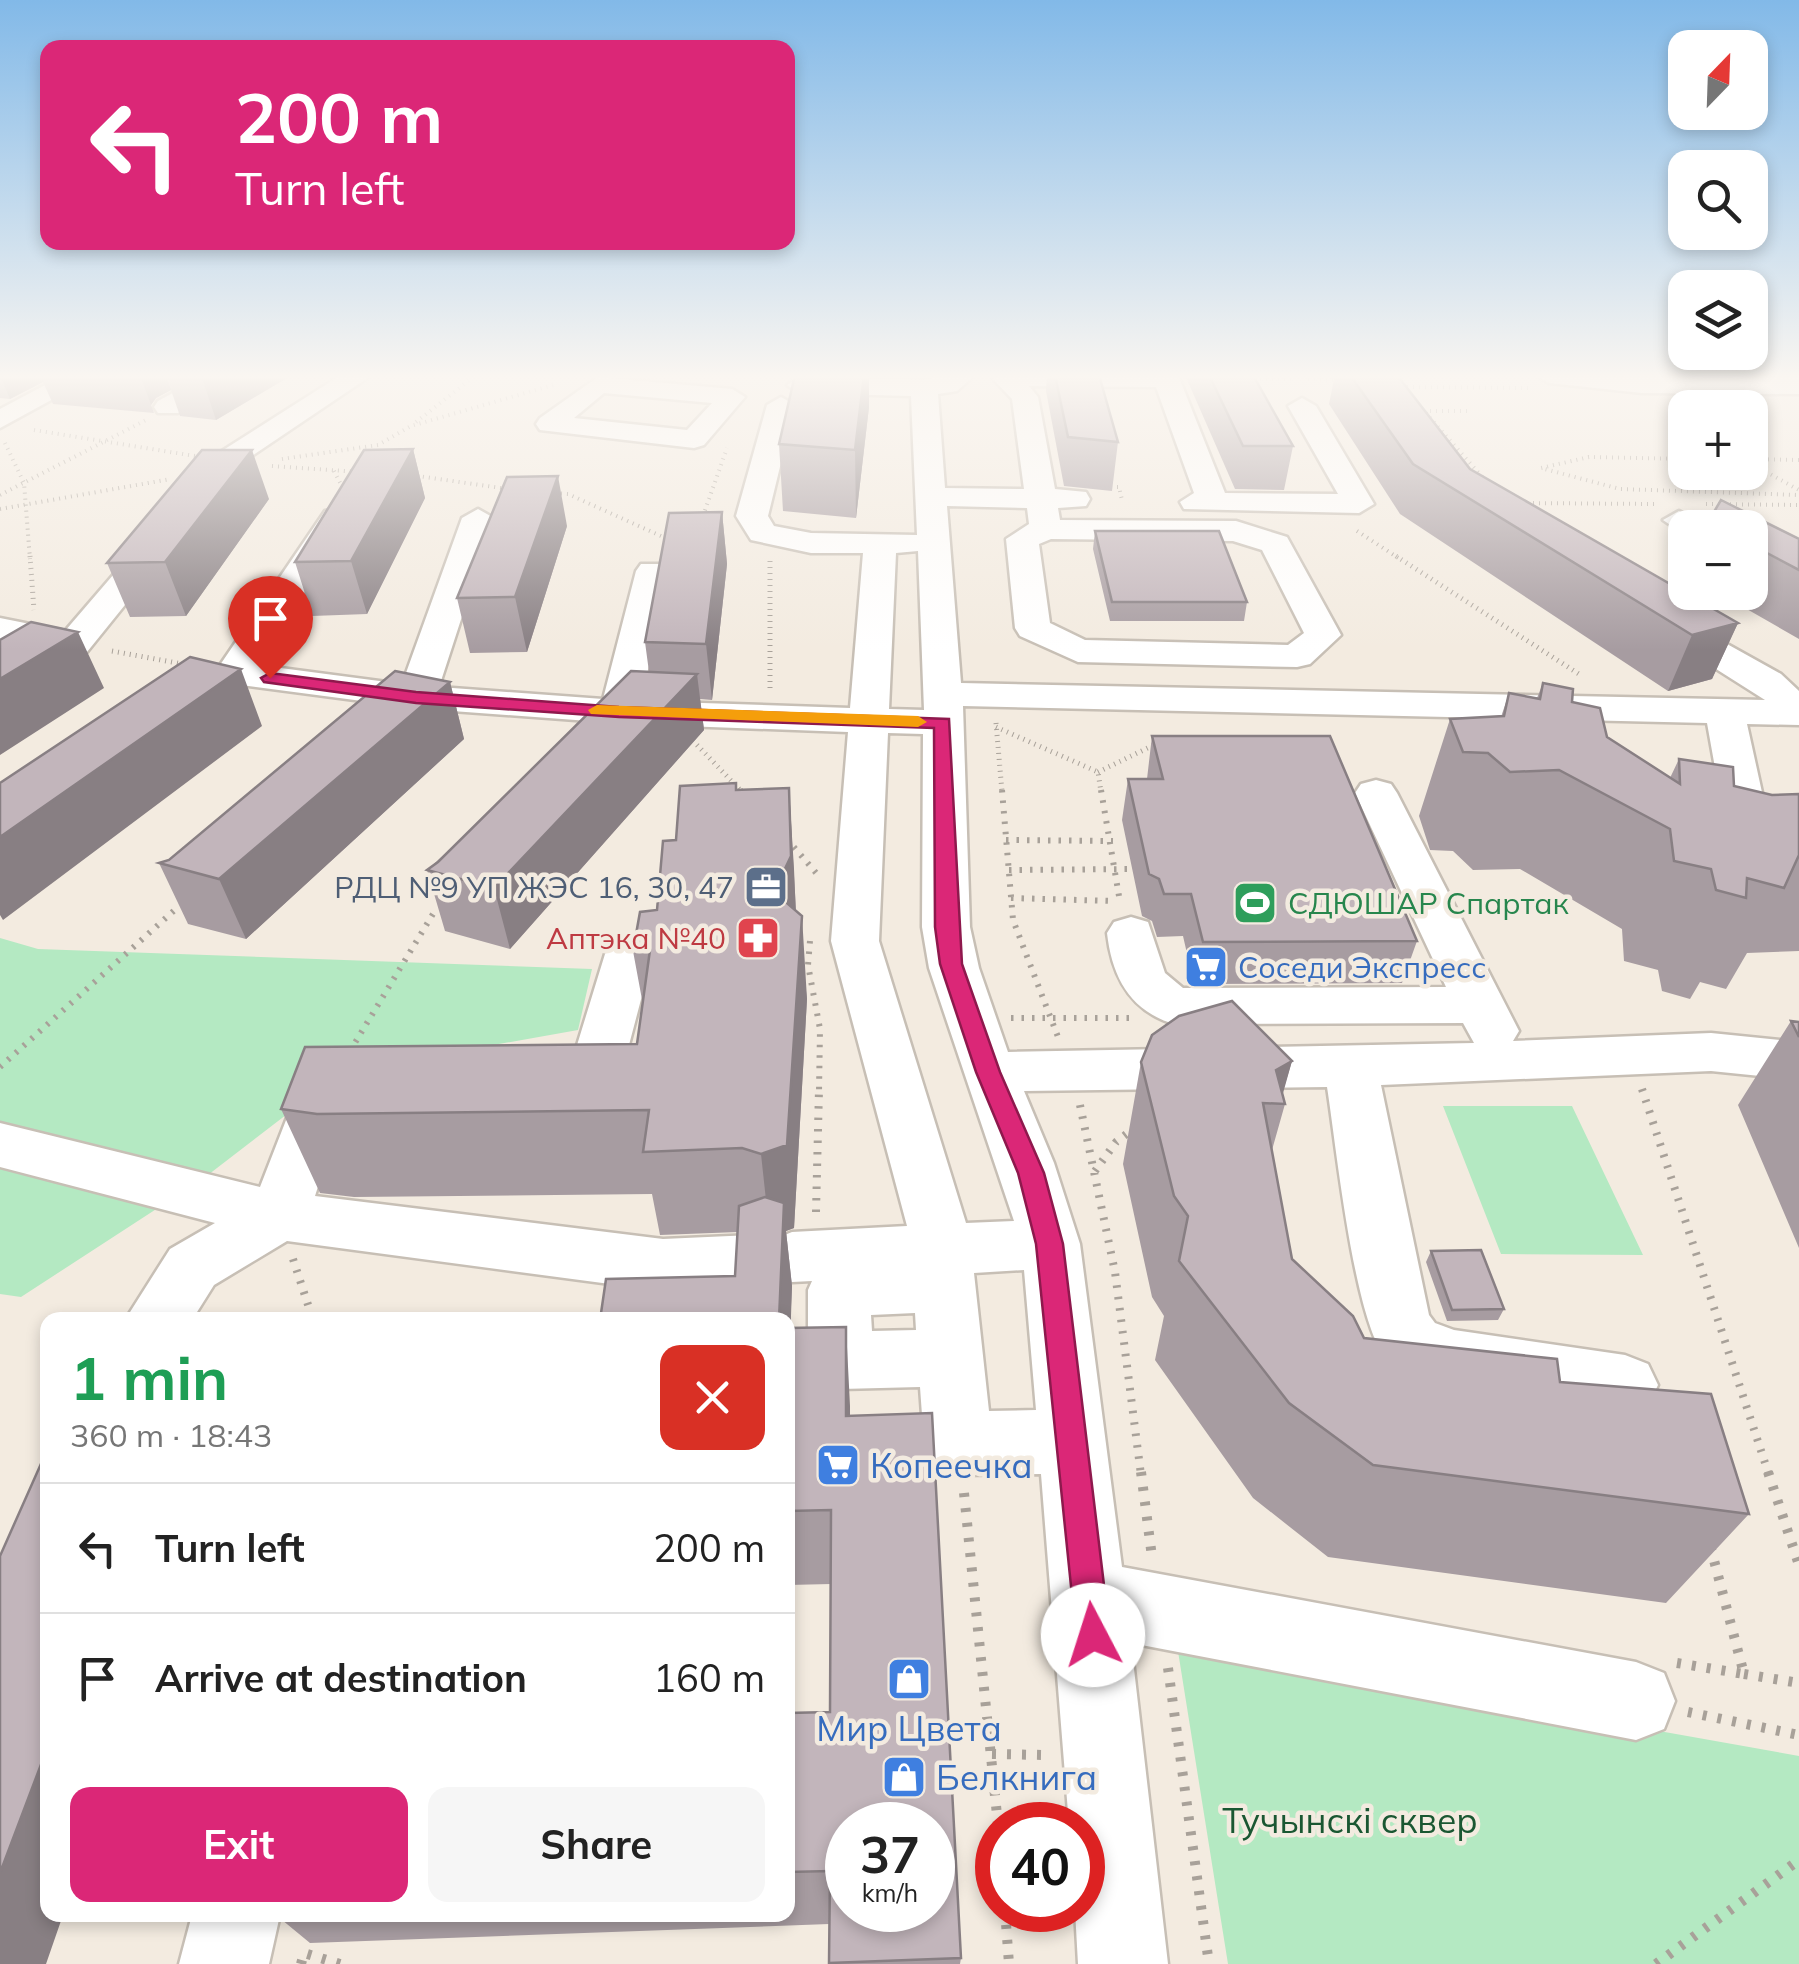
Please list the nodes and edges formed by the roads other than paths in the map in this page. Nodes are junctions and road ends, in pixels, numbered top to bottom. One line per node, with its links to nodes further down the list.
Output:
1 (232, 467): 15 (street)
2 (754, 467): 11 (street)
3 (919, 467): 11 (street)
4 (1036, 467): 9 (street)
5 (1200, 467): 8 (street)
6 (1337, 467): 8 (street)
7 (351, 480): 16 (street)
8 (1213, 502): 9 (street)
9 (1044, 514): 9 (street); 11 (street)
10 (478, 518): 18 (street)
11 (915, 528): 22 (street); 24 (street)
12 (653, 571): 19 (street)
13 (1638, 604): 21 (street)
14 (0, 630): 15 (street)
15 (74, 644): 17 (street)
16 (214, 670): 18 (street); 23 (street)
17 (0, 691)
18 (416, 698): 19 (street); 25 (street)
19 (619, 712): 24 (street); 26 (street)
20 (1726, 712): 21 (street); 22 (street); 28 (street)
21 (1799, 713)
22 (961, 715): 24 (street); 35 (street)
23 (171, 718)
24 (870, 720): 41 (street)
25 (371, 737)
26 (567, 768)
27 (1376, 793): 31 (street)
28 (1697, 851)
29 (1125, 917): 31 (street)
30 (630, 954): 36 (street)
31 (1480, 1004): 32 (street)
32 (1508, 1061): 33 (street); 34 (street)
33 (1799, 1061)
34 (1350, 1068): 35 (street); 44 (street)
35 (988, 1072): 40 (street)
36 (530, 1100)
37 (394, 1104): 39 (street)
38 (0, 1145): 39 (street)
39 (278, 1216): 41 (street); 42 (street)
40 (1050, 1244): 41 (street); 45 (street)
41 (942, 1267): 43 (street); 43 (street)
42 (162, 1312)
43 (950, 1358): 45 (street)
44 (1626, 1385)
45 (1072, 1442): 46 (street)
46 (1090, 1598): 47 (street); 50 (street)
47 (1636, 1701)
48 (234, 1922): 49 (street)
49 (224, 1964)
50 (1123, 1964)

